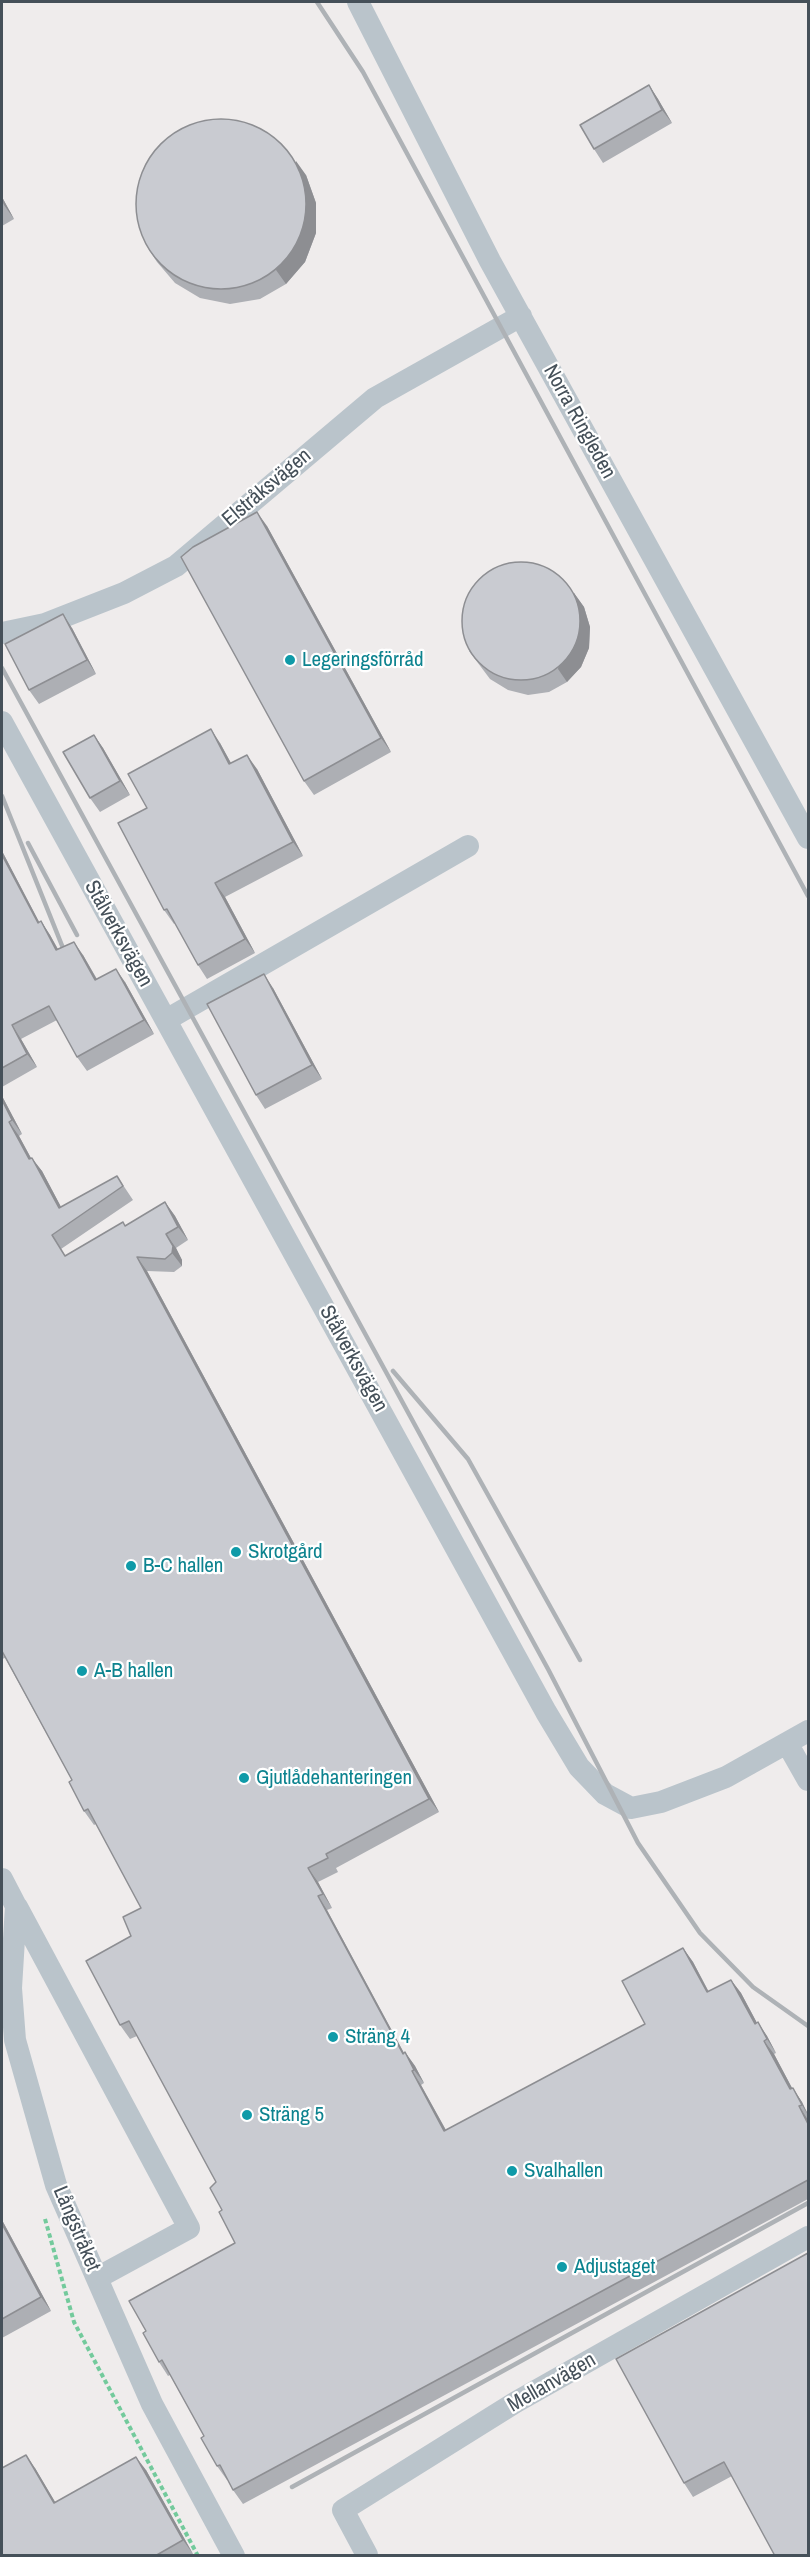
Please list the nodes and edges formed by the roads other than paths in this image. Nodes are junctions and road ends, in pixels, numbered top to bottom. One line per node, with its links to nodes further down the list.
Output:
1 (358, 2): 2 (street, Norra Ringleden)
2 (520, 316): 3 (street, Elstråksvägen); 5 (street, Norra Ringleden)
3 (2, 633)
4 (2, 722): 7 (street, Stålverksvägen)
5 (808, 838)
6 (468, 846): 7 (street)
7 (166, 1020): 9 (street, Stålverksvägen)
8 (808, 1731): 9 (street, Stålverksvägen)
9 (787, 1743): 10 (street)
10 (808, 1780)
11 (2, 1879): 12 (street)
12 (16, 1906): 14 (street, Långstråket); 14 (street)
13 (808, 2237): 15 (street, Mellanvägen)
14 (97, 2278): 16 (street, Långstråket)
15 (366, 2555)
16 (234, 2556)

